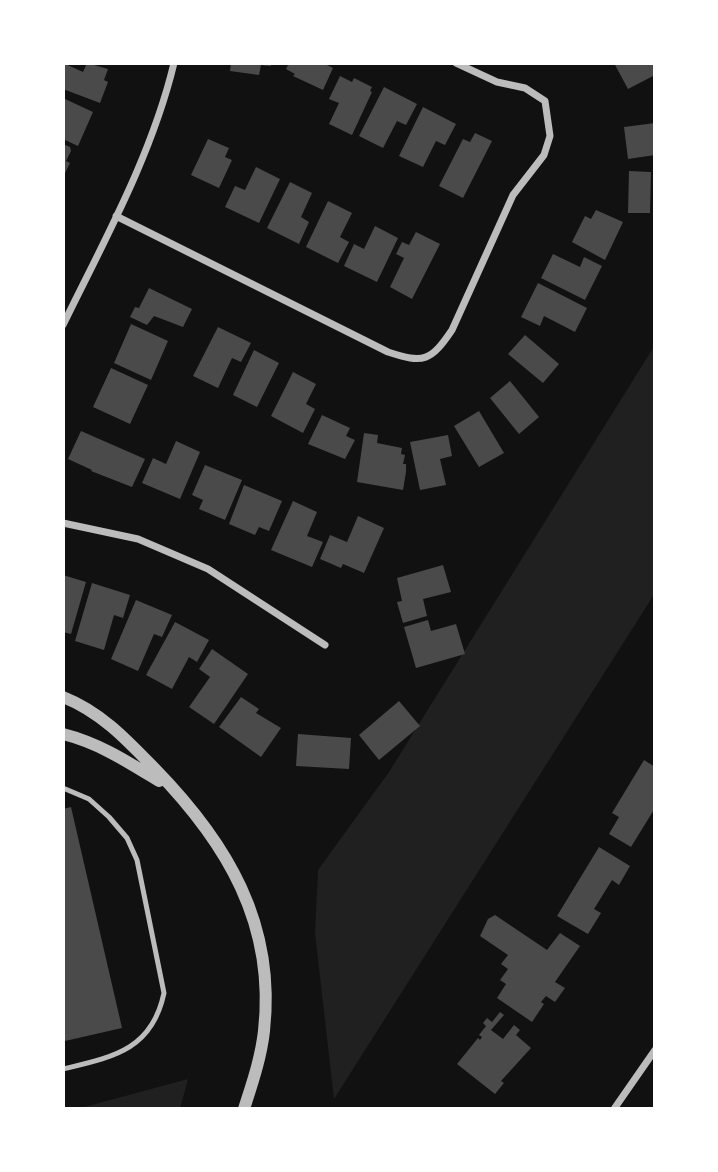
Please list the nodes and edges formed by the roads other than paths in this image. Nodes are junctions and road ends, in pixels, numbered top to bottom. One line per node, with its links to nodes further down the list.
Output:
1 (174, 63): 3 (street)
2 (456, 63): 3 (street)
3 (116, 216): 4 (street)
4 (63, 325)
5 (63, 523): 6 (street)
6 (325, 645)
7 (63, 697): 10 (street)
8 (63, 734): 10 (street)
9 (63, 788): 12 (lane)
10 (177, 792): 13 (street)
11 (655, 1050): 14 (street)
12 (63, 1069)
13 (244, 1109)
14 (614, 1109)

